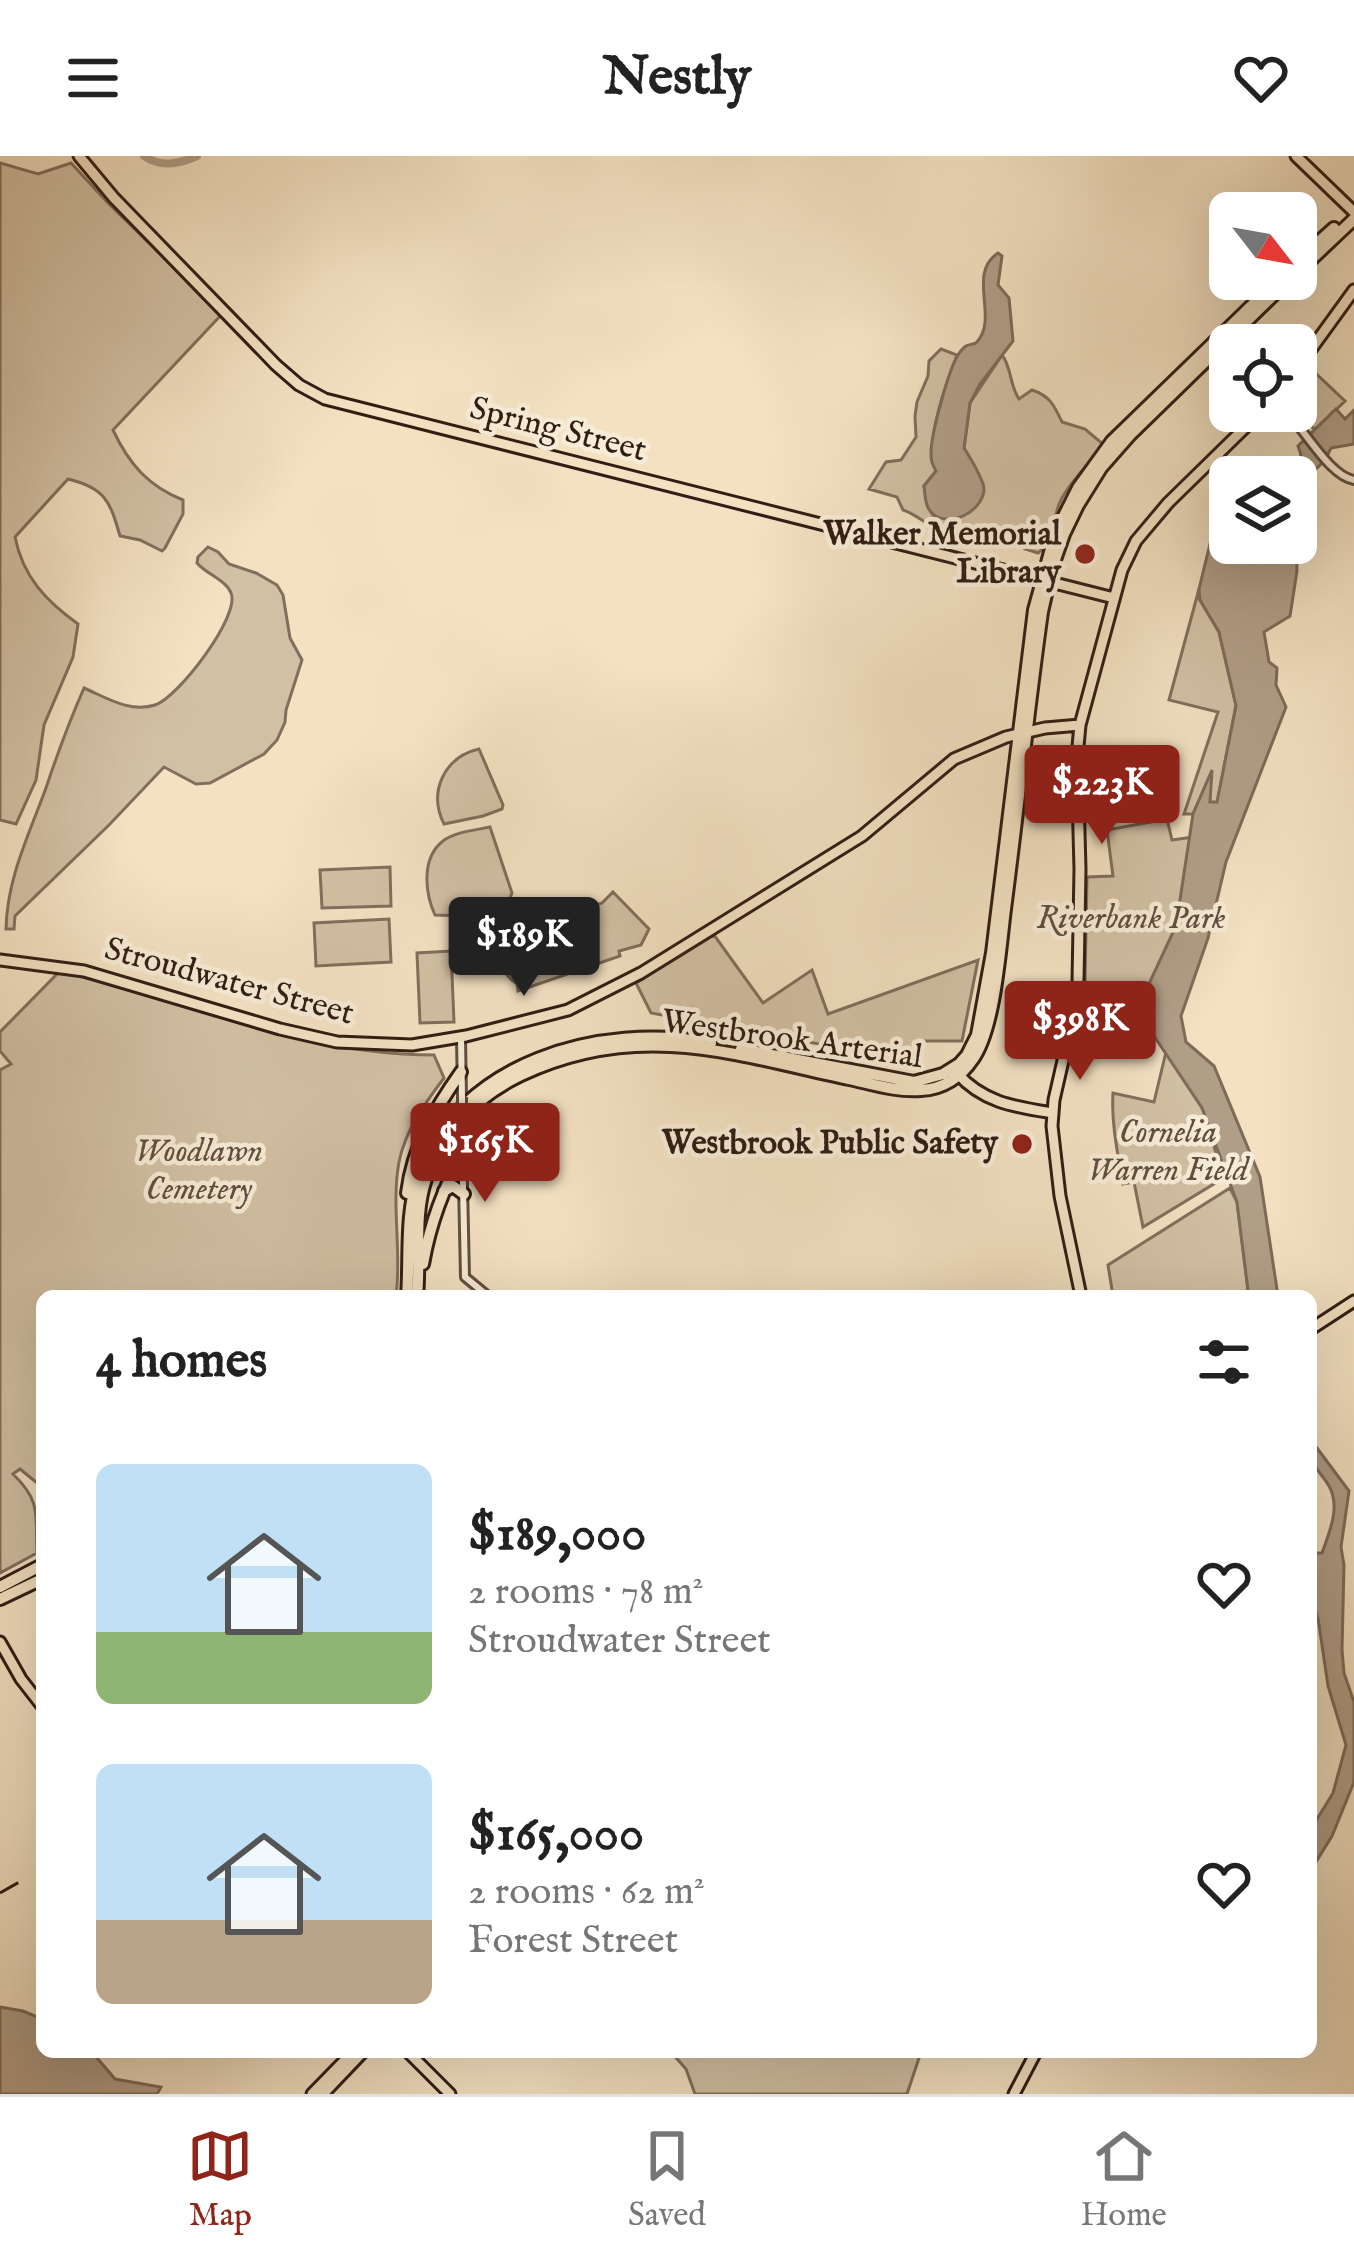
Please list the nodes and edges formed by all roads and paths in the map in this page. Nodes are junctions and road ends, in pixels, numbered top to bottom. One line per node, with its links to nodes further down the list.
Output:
1 (79, 156): 13 (main road, Spring Street)
2 (1296, 156): 3 (main road)
3 (1354, 214): 4 (highway); 5 (highway)
4 (1317, 245)
5 (1317, 252)
6 (1354, 290): 9 (main road)
7 (1257, 300): 13 (highway)
8 (1269, 300): 13 (highway)
9 (1317, 341)
10 (1241, 432): 14 (main road)
11 (1305, 432): 12 (street)
12 (1354, 481)
13 (1045, 580): 14 (main road, Spring Street); 16 (highway)
14 (1114, 598): 15 (main road)
15 (1080, 724): 16 (main road, Stroudwater Street); 22 (main road)
16 (1023, 733): 18 (main road, Stroudwater Street); 20 (highway)
17 (0, 960): 18 (main road, Stroudwater Street)
18 (461, 1037): 19 (street)
19 (461, 1072): 21 (highway)
20 (956, 1072): 22 (main road); 26 (highway, Westbrook Arterial); 27 (highway, Westbrook Arterial)
21 (457, 1093): 23 (street, bridge); 26 (highway)
22 (1053, 1113): 31 (main road)
23 (463, 1154): 24 (highway); 25 (street)
24 (444, 1191): 25 (highway); 27 (highway)
25 (464, 1194): 30 (street)
26 (409, 1240): 28 (highway, Westbrook Arterial)
27 (418, 1279): 29 (highway, Westbrook Arterial)
28 (407, 1290)
29 (417, 1290)
30 (481, 1290)
31 (1080, 1290)
32 (1354, 1301): 33 (main road)
33 (1317, 1325)
34 (36, 1568): 36 (highway)
35 (36, 1582): 37 (highway)
36 (0, 1587)
37 (0, 1599)
38 (0, 1642): 39 (main road)
39 (36, 1698)
40 (347, 2058): 44 (main road)
41 (357, 2058): 45 (main road)
42 (411, 2058): 46 (main road)
43 (1033, 2058): 47 (main road)
44 (312, 2094)
45 (323, 2094)
46 (450, 2094)
47 (1014, 2094)

